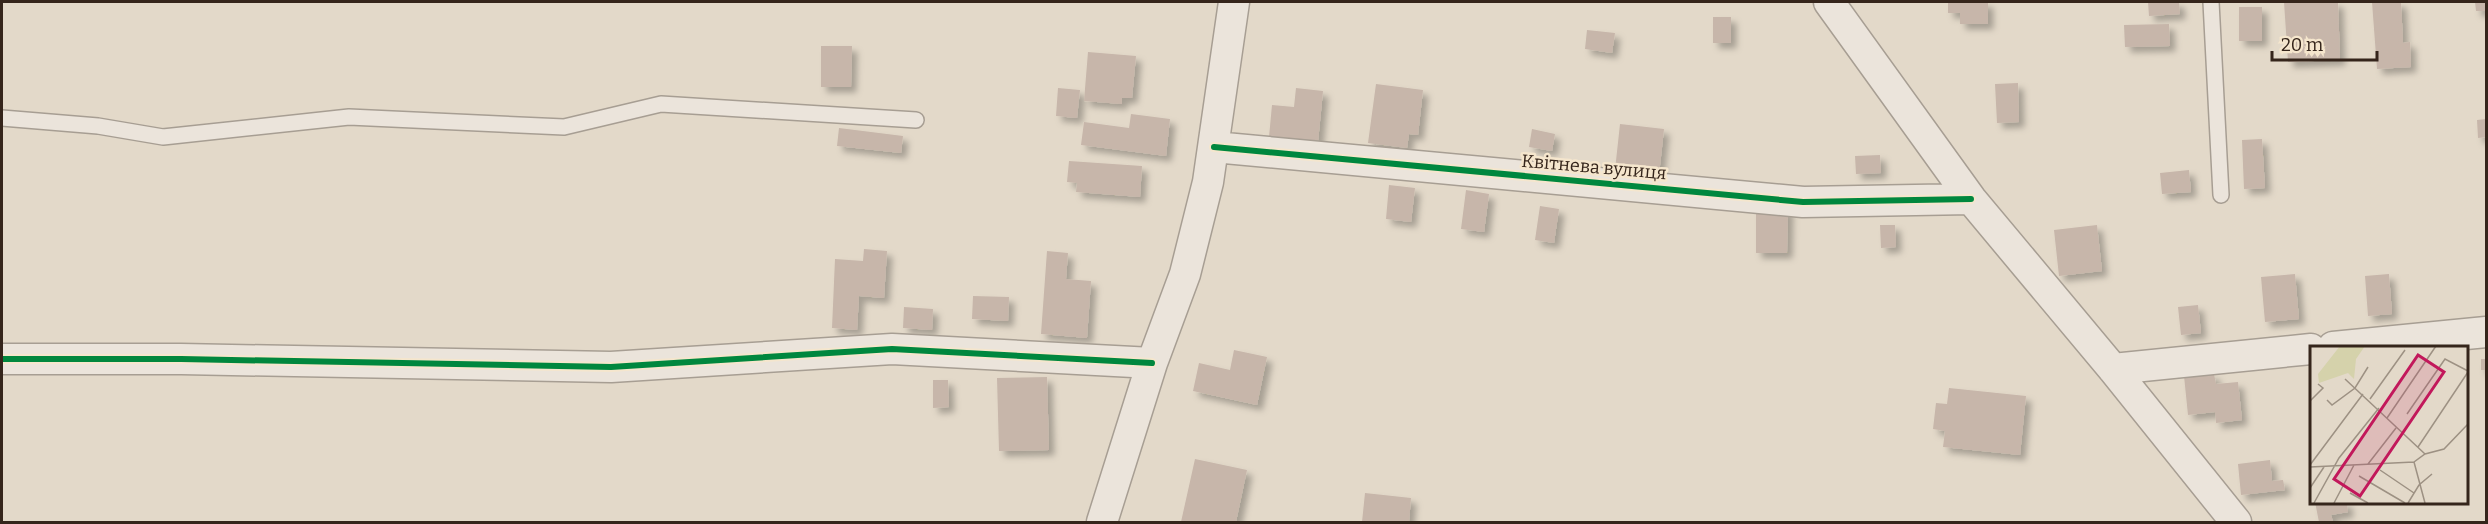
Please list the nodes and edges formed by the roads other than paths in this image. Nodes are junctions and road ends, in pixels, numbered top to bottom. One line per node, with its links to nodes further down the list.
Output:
1 (1234, 2): 6 (street)
2 (1829, 2): 8 (street)
3 (2211, 2): 7 (lane)
4 (2, 118): 5 (lane)
5 (916, 120)
6 (1214, 147): 8 (street, Квітнева вулиця); 13 (street)
7 (2220, 195)
8 (1971, 199): 14 (street)
9 (2487, 332): 10 (street)
10 (2343, 346)
11 (2310, 349): 14 (street)
12 (2, 359): 13 (street)
13 (1152, 363): 15 (street)
14 (2113, 369): 16 (street)
15 (1102, 522)
16 (2236, 522)

